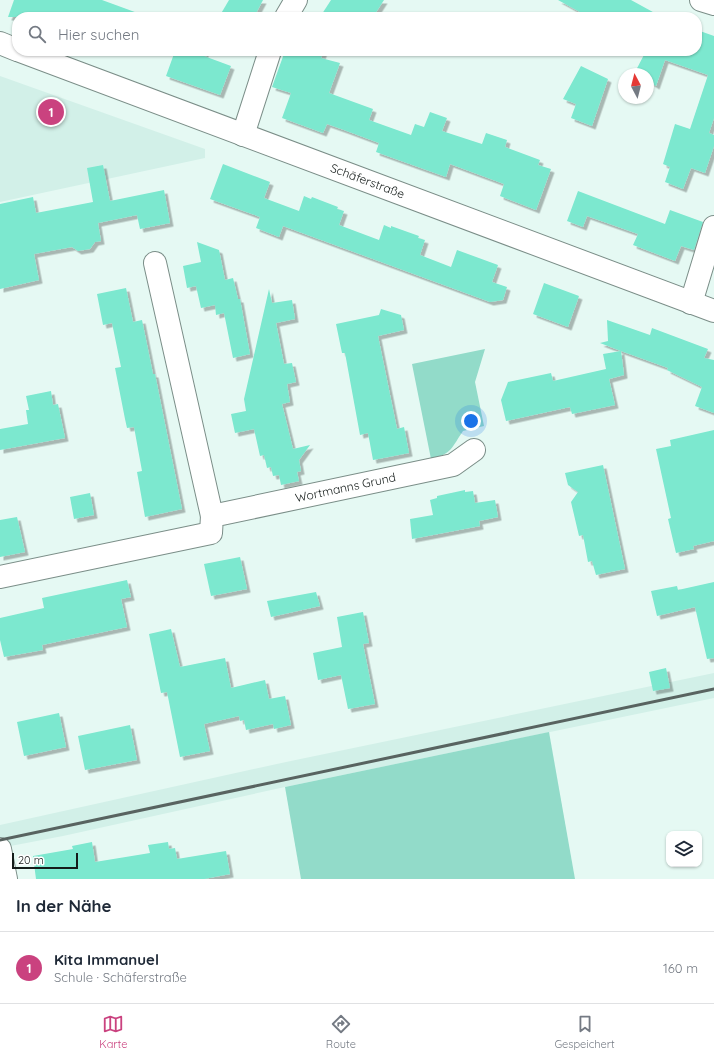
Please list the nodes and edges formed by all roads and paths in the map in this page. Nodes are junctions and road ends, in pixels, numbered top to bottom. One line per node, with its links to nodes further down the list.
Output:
1 (296, 0): 4 (street)
2 (701, 0): 3 (street)
3 (714, 4)
4 (289, 12)
5 (0, 43): 6 (street)
6 (12, 48)
7 (33, 56): 9 (street, Schäferstraße)
8 (268, 56): 9 (street)
9 (243, 135): 12 (street, Schäferstraße)
10 (714, 227): 12 (street)
11 (155, 263): 15 (street)
12 (691, 303): 13 (street, Schäferstraße)
13 (714, 311)
14 (474, 450): 15 (street, Wortmanns Grund)
15 (212, 516): 16 (street)
16 (0, 577)
17 (0, 850): 18 (street)
18 (6, 879)

